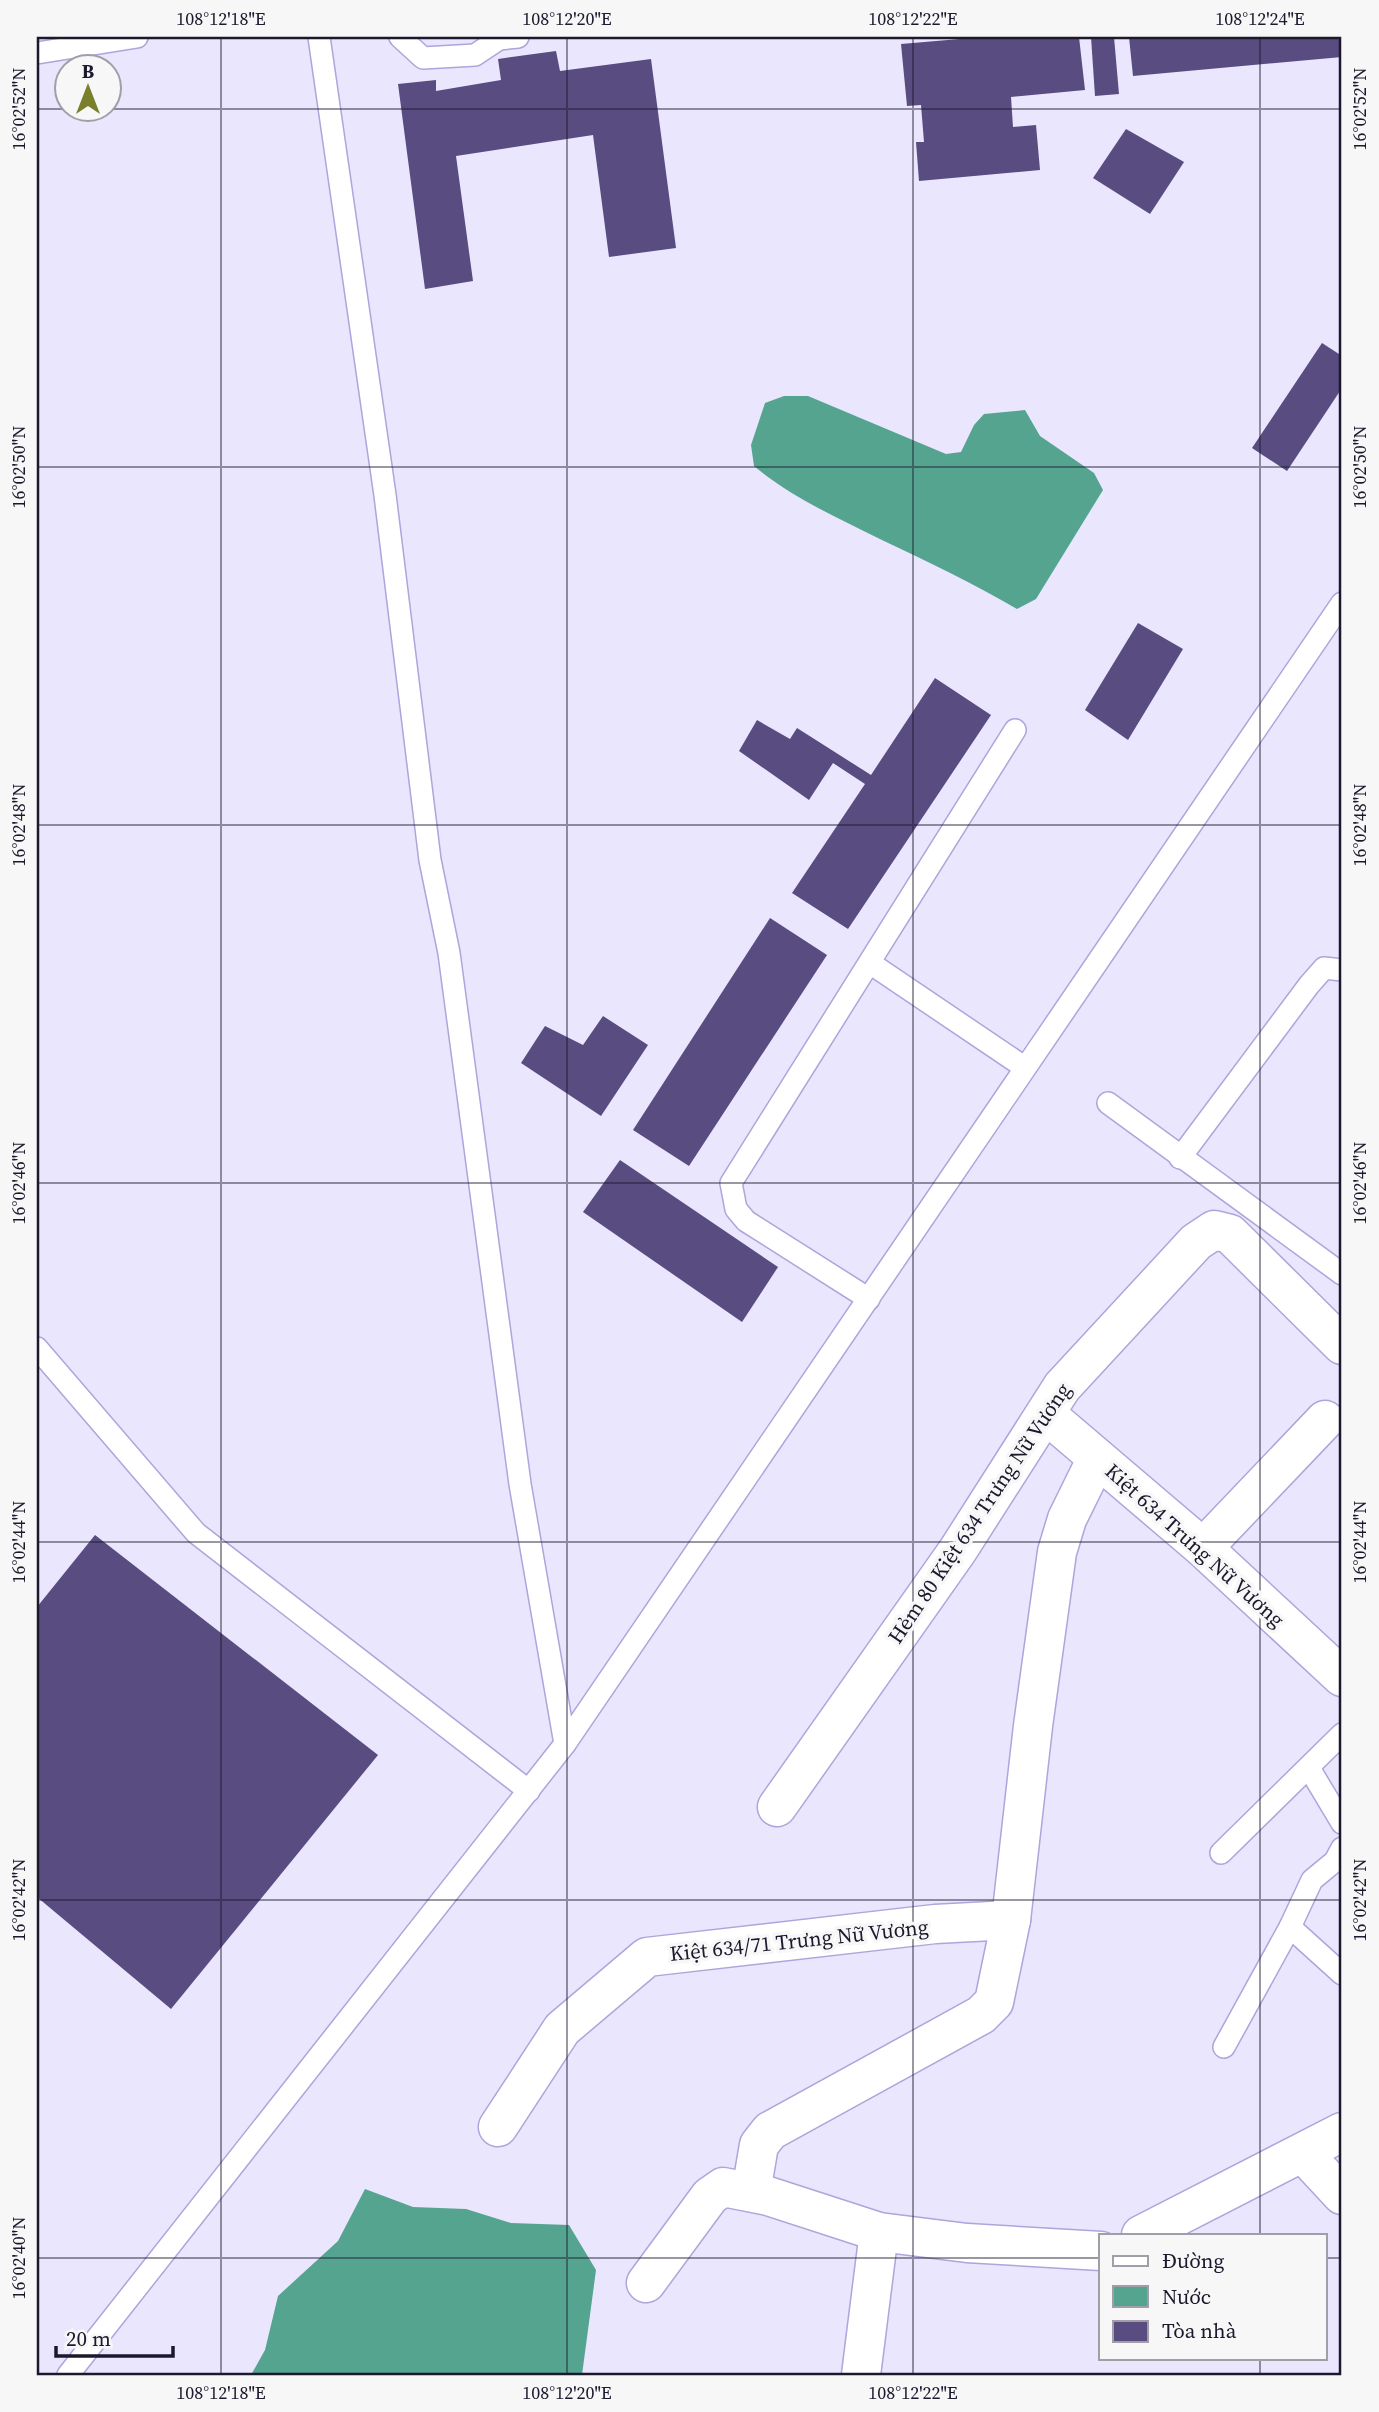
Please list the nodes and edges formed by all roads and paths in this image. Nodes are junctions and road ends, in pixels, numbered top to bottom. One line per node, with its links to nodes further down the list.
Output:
1 (136, 37): 5 (lane)
2 (319, 37): 23 (lane)
3 (400, 37): 4 (lane)
4 (505, 38)
5 (37, 53)
6 (1342, 603): 10 (lane)
7 (1015, 730): 8 (lane)
8 (870, 963): 10 (lane); 14 (lane)
9 (1342, 970): 12 (lane)
10 (1024, 1067): 14 (lane)
11 (1108, 1103): 12 (lane)
12 (1180, 1158): 13 (lane)
13 (1342, 1274)
14 (869, 1299): 23 (lane)
15 (1335, 1338): 17 (street, Hẻm 80 Kiệt 634 Trưng Nữ Vương)
16 (37, 1348): 25 (lane)
17 (1047, 1415): 19 (street, Kiệt 634 Trưng Nữ Vương); 26 (street, Hẻm 80 Kiệt 634 Trưng Nữ Vương)
18 (1325, 1420): 20 (street)
19 (1097, 1458): 20 (street, Kiệt 634 Trưng Nữ Vương); 30 (street)
20 (1203, 1548): 21 (street, Kiệt 634 Trưng Nữ Vương)
21 (1342, 1677)
22 (1342, 1734): 24 (lane)
23 (565, 1744): 25 (lane)
24 (1308, 1768): 27 (lane); 29 (lane)
25 (529, 1791): 43 (lane)
26 (777, 1807)
27 (1342, 1823)
28 (1342, 1848): 31 (lane)
29 (1221, 1853)
30 (1011, 1920): 34 (street, Kiệt 634/71 Trưng Nữ Vương); 37 (street)
31 (1290, 1927): 32 (lane); 33 (lane)
32 (1342, 1974)
33 (1224, 2047)
34 (498, 2127)
35 (1342, 2132): 36 (street)
36 (1303, 2153): 38 (street); 40 (street)
37 (751, 2192): 39 (street); 42 (street)
38 (1342, 2195)
39 (879, 2232): 41 (street); 44 (street)
40 (1143, 2234)
41 (1099, 2251)
42 (646, 2283)
43 (68, 2375)
44 (861, 2375)

